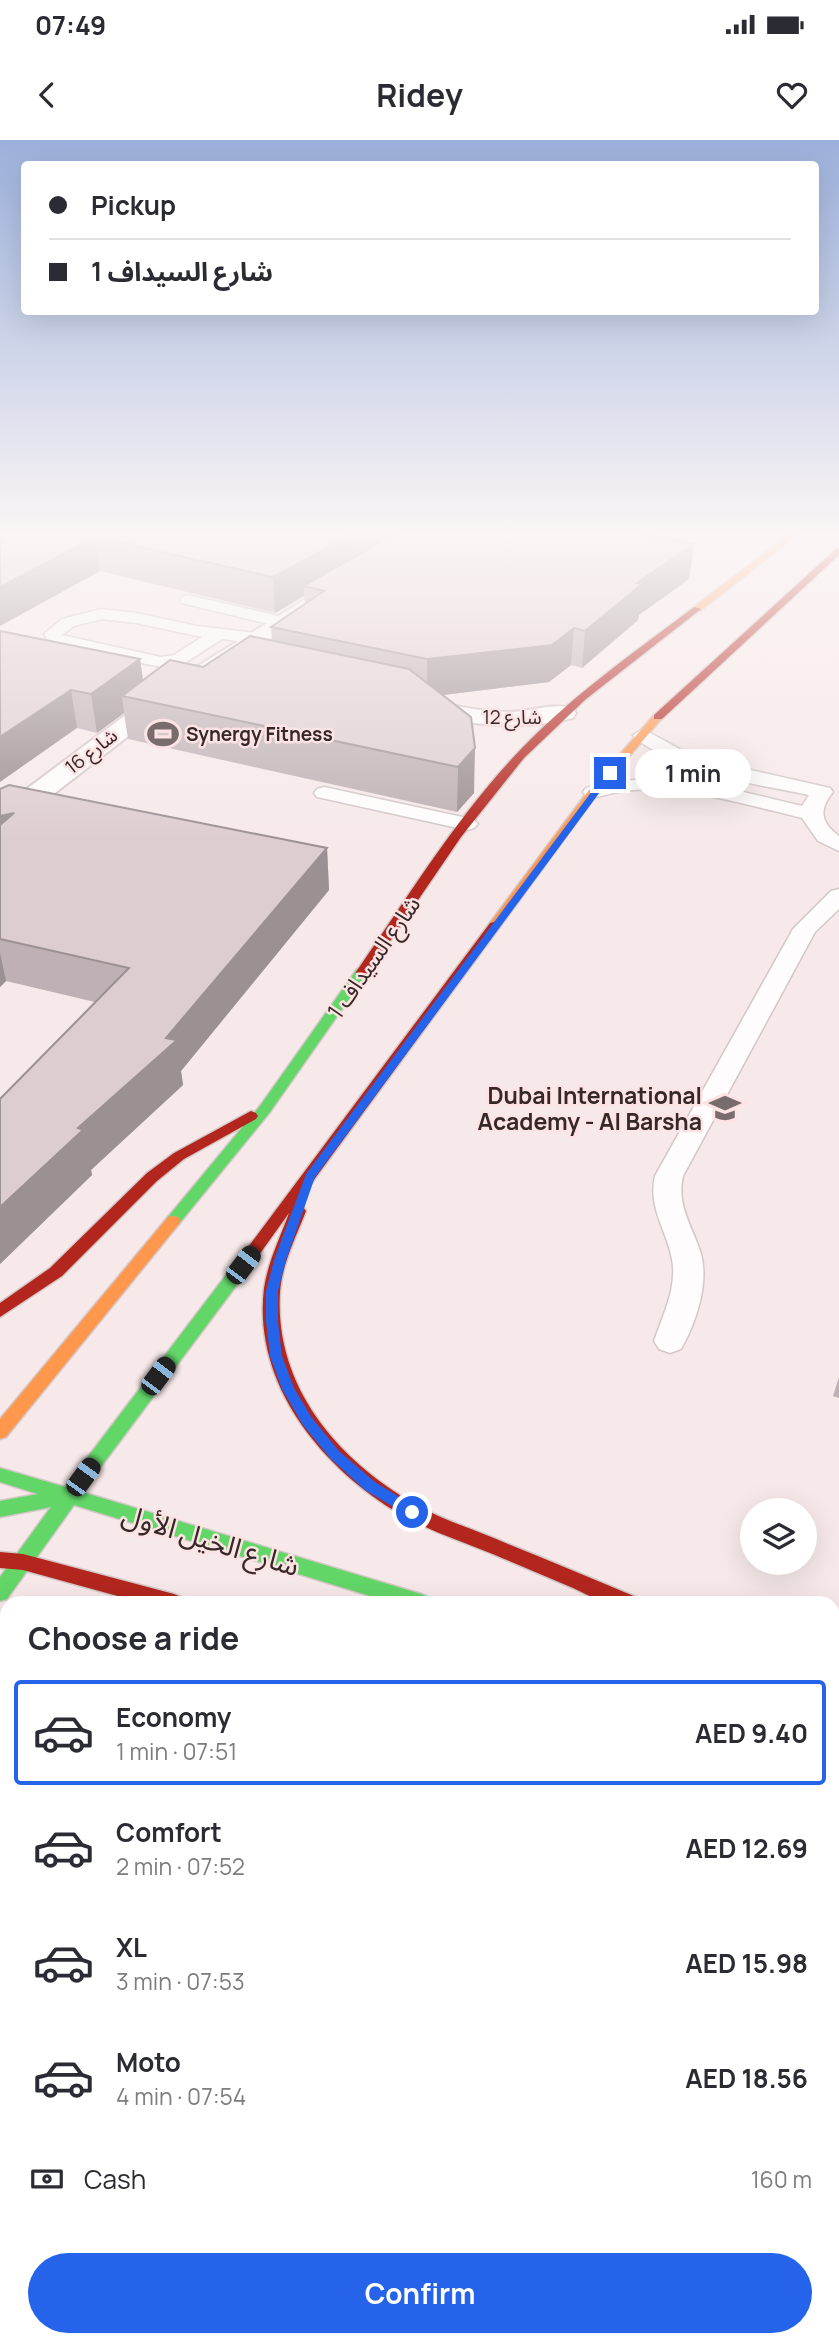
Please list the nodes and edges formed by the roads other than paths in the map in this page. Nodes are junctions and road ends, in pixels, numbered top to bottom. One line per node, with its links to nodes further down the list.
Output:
1 (54, 636): 2 (lane)
2 (215, 636)
3 (241, 636): 7 (lane)
4 (258, 636): 7 (street, شارع 16)
5 (657, 636): 11 (street, شارع السيداف 1)
6 (738, 636): 13 (street)
7 (255, 638): 8 (street, شارع 16)
8 (219, 661): 9 (street); 18 (street, شارع 16)
9 (246, 667)
10 (393, 700): 12 (street, شارع 12)
11 (564, 713): 12 (street, شارع 12); 14 (street, شارع السيداف 1)
12 (460, 715): 14 (street, شارع 12)
13 (642, 735): 15 (lane); 16 (street)
14 (520, 756): 20 (street, شارع السيداف 1)
15 (831, 789): 19 (lane)
16 (593, 792): 19 (lane); 24 (street)
17 (324, 793): 20 (lane)
18 (5, 813)
19 (811, 814): 21 (lane)
20 (467, 824): 23 (street, شارع السيداف 1)
21 (839, 845)
22 (839, 896): 26 (lane)
23 (265, 1109): 25 (street); 27 (street, شارع السيداف 1)
24 (310, 1176): 29 (street); 36 (street)
25 (0, 1311)
26 (670, 1341)
27 (0, 1432)
28 (0, 1475): 29 (street, شارع الخيل الأول)
29 (70, 1496): 30 (street); 32 (street); 35 (street, شارع الخيل الأول)
30 (0, 1509)
31 (0, 1560): 32 (street)
32 (23, 1562): 33 (street); 34 (street)
33 (0, 1593)
34 (148, 1596)
35 (398, 1596)
36 (612, 1596)

